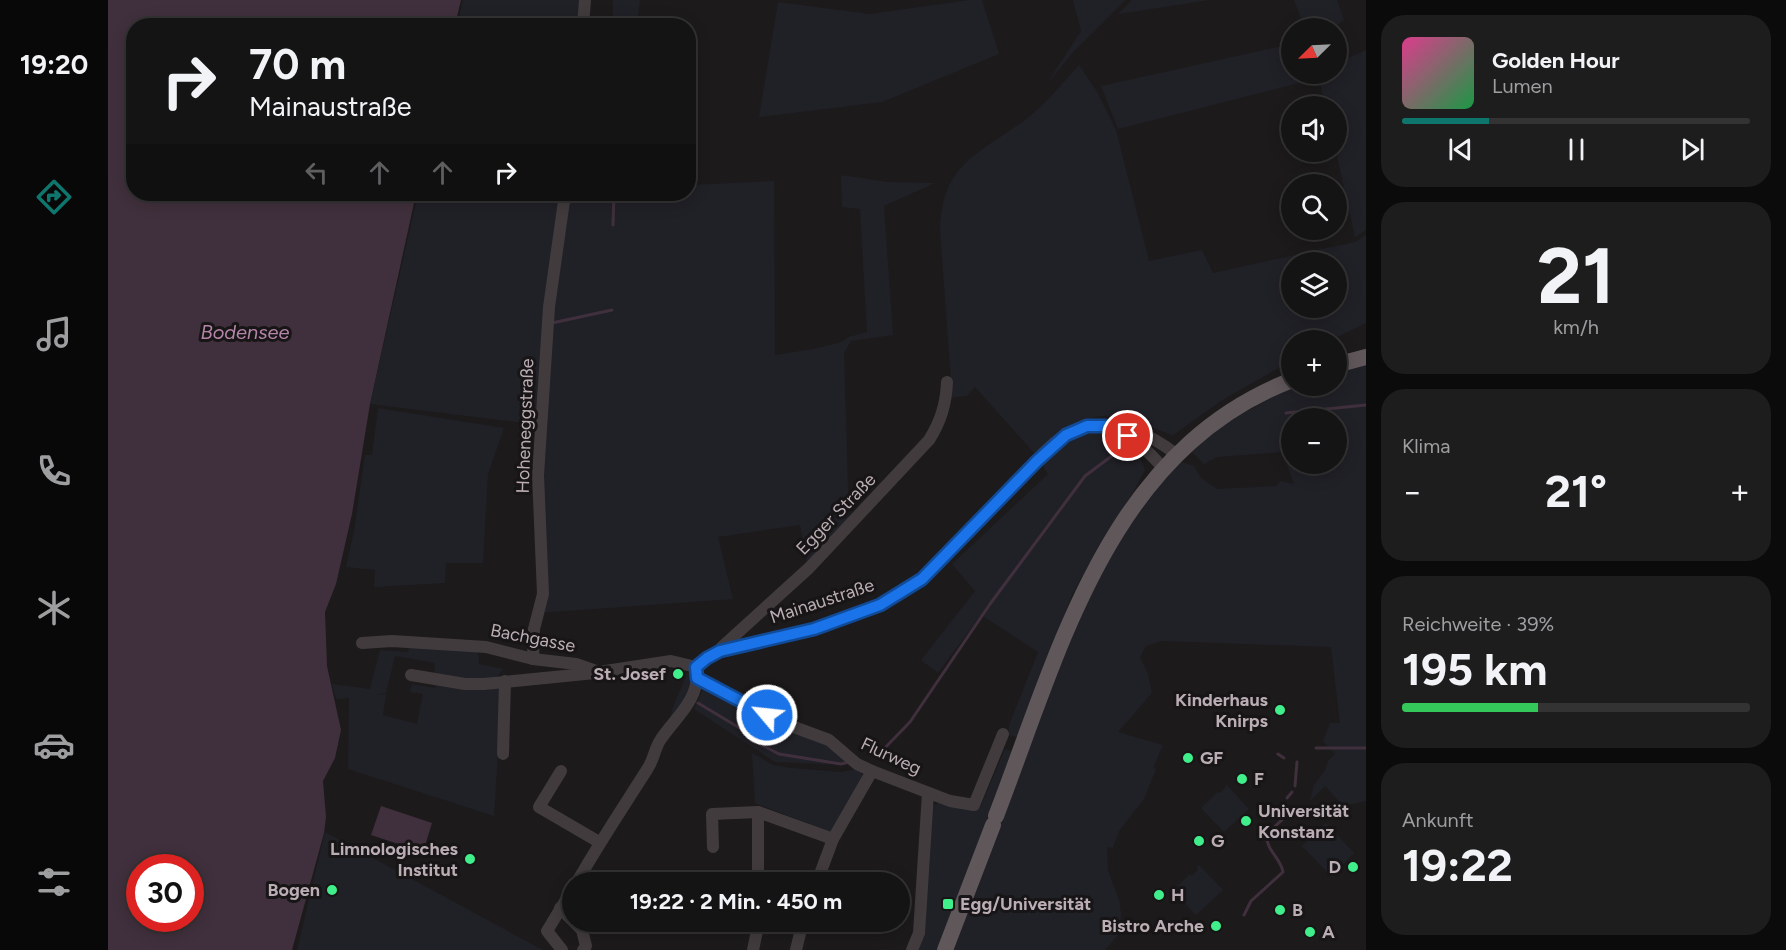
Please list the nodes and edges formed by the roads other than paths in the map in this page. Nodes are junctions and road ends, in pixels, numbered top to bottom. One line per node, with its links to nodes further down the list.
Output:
1 (585, 0): 2 (street)
2 (584, 18)
3 (564, 201): 13 (street, Hoheneggstraße)
4 (1366, 357): 5 (main road)
5 (1347, 362)
6 (947, 382): 12 (street, Egger Straße)
7 (1281, 385): 9 (main road)
8 (1105, 426): 9 (street, Mainaustraße); 10 (street); 12 (street, Mainaustraße)
9 (1176, 454): 10 (main road)
10 (1163, 468): 39 (main road)
11 (362, 643): 13 (street, Bachgasse)
12 (720, 651): 15 (street, Mainaustraße)
13 (533, 659): 14 (street, Bachgasse)
14 (599, 672): 15 (street, Bachgasse); 17 (street)
15 (696, 672): 21 (street, Flurweg); 25 (street)
16 (411, 675): 17 (street)
17 (505, 681): 19 (street)
18 (1003, 734): 22 (street, Flurweg)
19 (503, 754)
20 (561, 771): 25 (street)
21 (872, 771): 22 (street, Flurweg); 24 (street)
22 (928, 793): 38 (street)
23 (758, 812): 24 (street); 26 (street); 28 (street)
24 (833, 839): 29 (street)
25 (599, 842): 27 (street)
26 (713, 847)
27 (582, 872)
28 (758, 872)
29 (821, 872)
30 (562, 905): 31 (street)
31 (560, 908): 34 (street); 35 (street)
32 (757, 932): 36 (street)
33 (800, 932): 37 (street)
34 (562, 950)
35 (583, 950)
36 (753, 950)
37 (796, 950)
38 (912, 950)
39 (945, 950)

